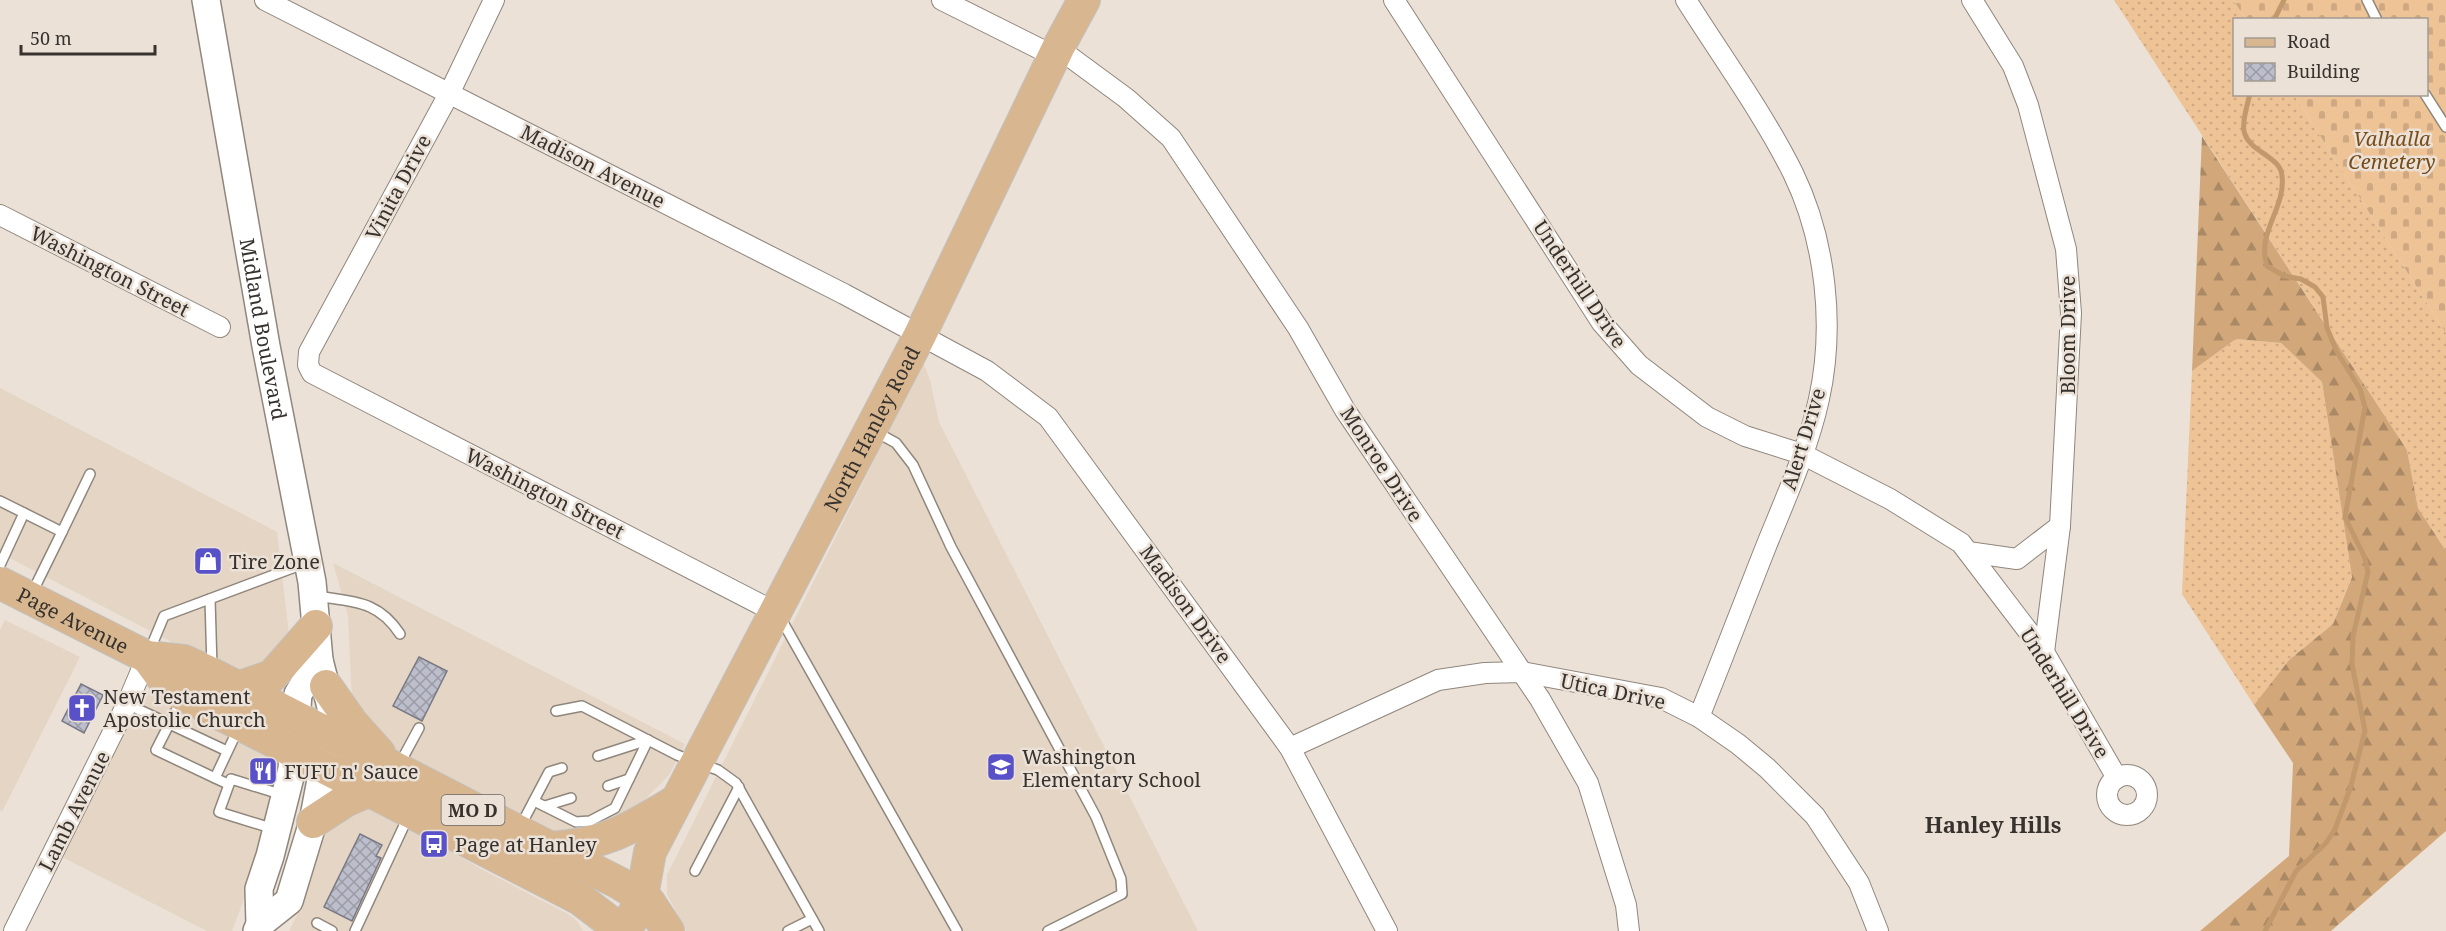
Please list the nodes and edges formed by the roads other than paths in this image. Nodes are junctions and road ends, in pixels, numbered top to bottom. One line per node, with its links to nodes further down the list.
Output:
1 (206, 0): 27 (main road, Midland Boulevard)
2 (265, 0): 12 (street, Madison Avenue)
3 (494, 0): 12 (street, Vinita Drive)
4 (942, 0): 11 (street, Monroe Drive)
5 (1084, 0): 11 (main road, North Hanley Road)
6 (1394, 0): 20 (street, Underhill Drive)
7 (1686, 0): 20 (street, Alert Drive)
8 (1972, 0): 24 (street, Bloom Drive)
9 (2367, 0): 10 (lane)
10 (2376, 18)
11 (1056, 52): 17 (main road, North Hanley Road); 37 (street, Monroe Drive)
12 (450, 92): 17 (street, Madison Avenue); 18 (street, Vinita Drive)
13 (2426, 96): 14 (lane)
14 (2446, 127)
15 (0, 215): 16 (street, Washington Street)
16 (220, 327)
17 (920, 335): 19 (main road, North Hanley Road); 50 (street, Madison Drive)
18 (312, 373): 33 (street, Washington Street)
19 (871, 429): 33 (main road, North Hanley Road); 87 (lane)
20 (1802, 454): 26 (street, Underhill Drive); 43 (street, Alert Drive)
21 (90, 474): 25 (lane)
22 (0, 501): 23 (lane)
23 (24, 513): 25 (lane); 28 (lane)
24 (2060, 526): 26 (street); 35 (street, Bloom Drive)
25 (62, 532): 30 (lane)
26 (1968, 552): 35 (street, Underhill Drive)
27 (308, 563): 31 (lane); 32 (main road, Midland Boulevard)
28 (0, 565)
29 (0, 583): 30 (main road, Page Avenue / MO D)
30 (29, 598): 36 (main road, Page Avenue / MO D)
31 (210, 599): 36 (lane); 39 (lane)
32 (315, 611): 34 (lane); 38 (main road, Midland Boulevard); 39 (main road)
33 (777, 613): 53 (main road, North Hanley Road); 86 (lane)
34 (400, 634)
35 (2044, 652): 58 (street, Underhill Drive)
36 (147, 657): 39 (main road, Page Avenue / MO D); 40 (main road, Page Avenue / MO D); 41 (street, Lamb Avenue)
37 (1522, 672): 43 (street, Utica Drive); 50 (street, Utica Drive); 89 (street, Monroe Drive)
38 (322, 673): 44 (main road, Midland Boulevard); 47 (main road, Midland Boulevard); 56 (main road)
39 (224, 681): 44 (main road, Page Avenue / MO D)
40 (184, 696): 45 (lane); 48 (main road, Page Avenue / MO D)
41 (128, 704): 45 (lane); 80 (street, Lamb Avenue)
42 (556, 711): 49 (lane)
43 (1699, 717): 90 (street, Utica Drive)
44 (296, 718): 47 (main road, Page Avenue / MO D); 51 (main road, Midland Boulevard)
45 (170, 723): 48 (lane); 57 (lane)
46 (418, 728): 56 (lane)
47 (328, 735): 54 (main road, Midland Boulevard); 56 (main road, Page Avenue / MO D)
48 (234, 738): 51 (main road, Page Avenue / MO D); 57 (lane)
49 (648, 740): 52 (lane); 53 (lane); 59 (lane)
50 (1290, 748): 88 (street, Madison Drive)
51 (294, 753): 54 (main road, Page Avenue / MO D); 64 (main road, Midland Boulevard)
52 (598, 756)
53 (699, 761): 62 (lane); 67 (main road, North Hanley Road)
54 (324, 768): 63 (main road, Page Avenue / MO D); 70 (main road, Midland Boulevard)
55 (562, 768): 66 (lane)
56 (397, 770): 72 (main road, Page Avenue / MO D)
57 (215, 778): 60 (lane)
58 (2117, 778)
59 (628, 779): 61 (lane); 68 (lane)
60 (228, 784): 64 (lane); 71 (lane)
61 (608, 786)
62 (739, 787): 74 (lane); 76 (lane)
63 (368, 791): 69 (main road, Page Avenue / MO D); 70 (main road)
64 (285, 796): 71 (main road, Midland Boulevard)
65 (571, 798): 68 (lane)
66 (534, 801): 68 (lane); 72 (lane)
67 (676, 801): 73 (main road); 75 (main road, North Hanley Road)
68 (545, 806)
69 (411, 812): 79 (main road, Page Avenue / MO D); 82 (lane)
70 (313, 822): 78 (main road, Midland Boulevard)
71 (277, 829): 78 (main road, Midland Boulevard)
72 (518, 832): 73 (main road, Page Avenue / MO D)
73 (551, 848): 75 (main road, Page Avenue / MO D)
74 (695, 871)
75 (631, 889): 79 (main road, North Hanley Road); 83 (main road, Page Avenue / MO D)
76 (812, 919): 84 (lane); 85 (lane)
77 (317, 924): 81 (lane)
78 (258, 928)
79 (610, 928)
80 (14, 931)
81 (332, 931)
82 (355, 931)
83 (668, 931)
84 (788, 931)
85 (819, 931)
86 (957, 931)
87 (1048, 931)
88 (1387, 931)
89 (1629, 931)
90 (1878, 931)

